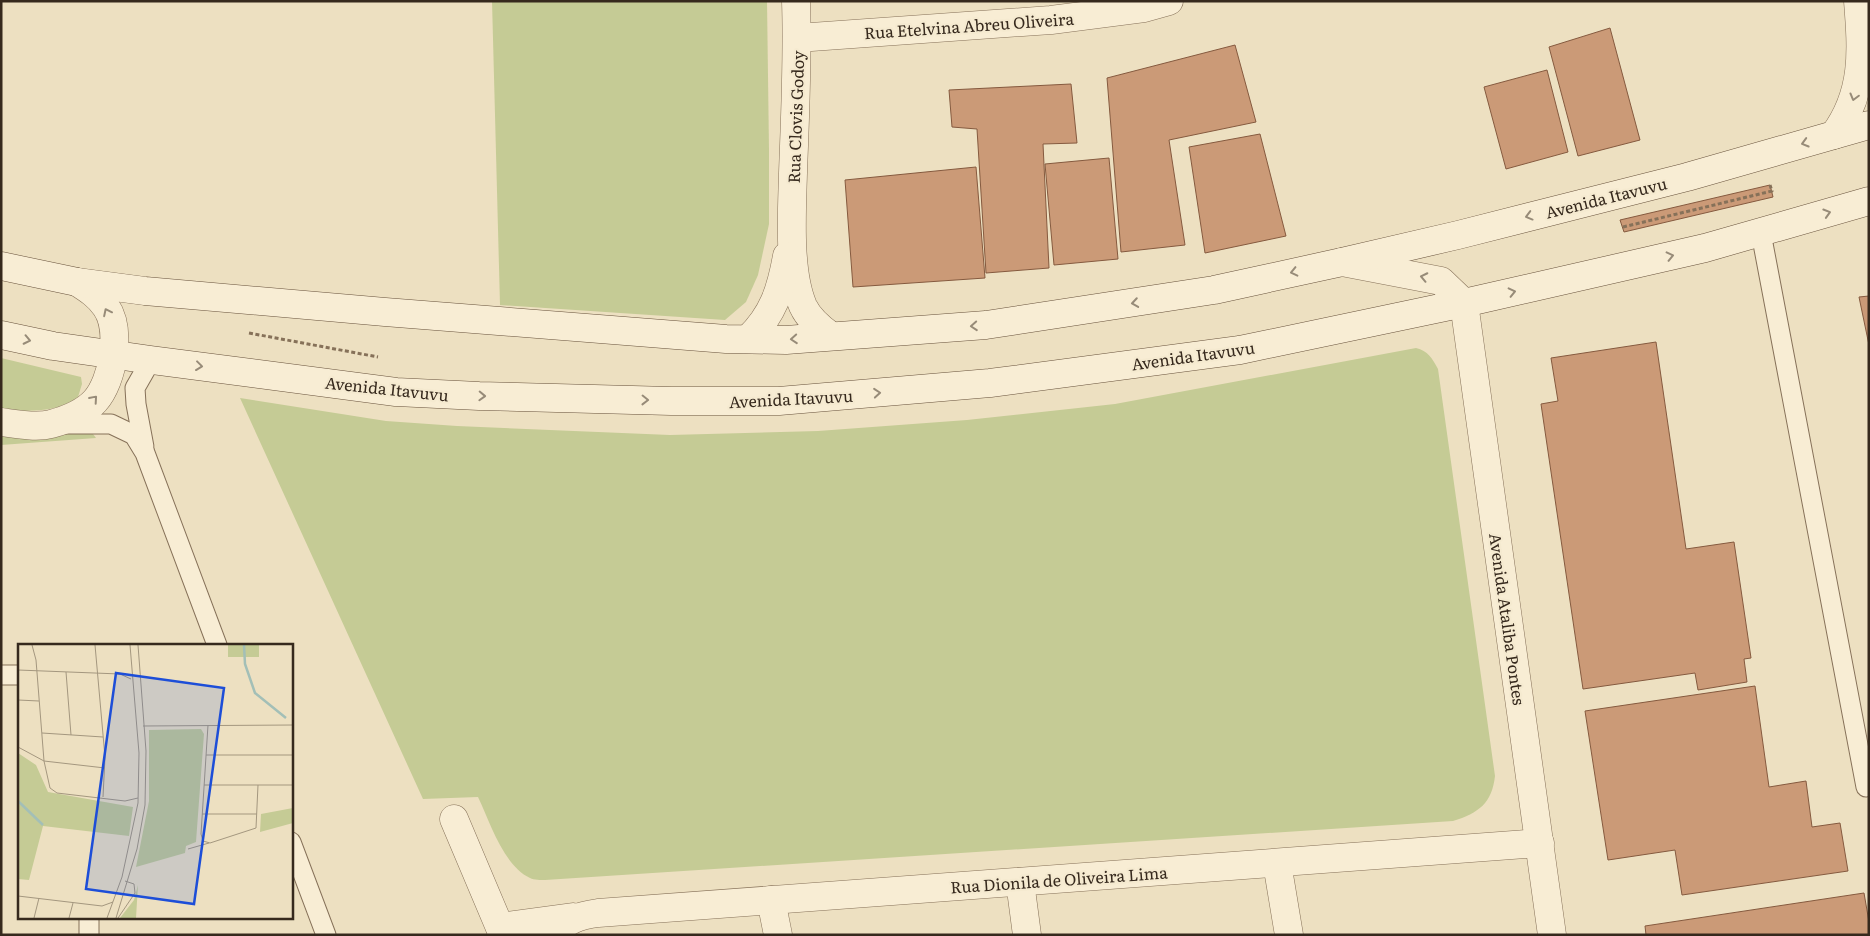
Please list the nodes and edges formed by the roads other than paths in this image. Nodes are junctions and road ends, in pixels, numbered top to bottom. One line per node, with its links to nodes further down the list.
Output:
1 (796, 1): 6 (main road, Rua Clovis Godoy)
2 (1169, 1): 4 (main road, Rua Etelvina Abreu Oliveira)
3 (1858, 1): 5 (main road)
4 (1050, 10): 6 (main road, Rua Etelvina Abreu Oliveira)
5 (1860, 31): 7 (main road); 9 (main road, one-way to 9)
6 (797, 38): 11 (main road, Rua Clovis Godoy)
7 (1869, 65)
8 (1869, 126): 9 (main road, Avenida Itavuvu)
9 (1834, 135): 13 (main road, Avenida Itavuvu, one-way to 13)
10 (1869, 201): 12 (main road, Avenida Itavuvu, one-way to 10)
11 (792, 232): 18 (main road, Rua Clovis Godoy); 19 (main road, Rua Clovis Godoy)
12 (1760, 233): 16 (main road, Avenida Itavuvu, one-way to 12); 28 (lane)
13 (1342, 262): 16 (main road, Avenida Itavuvu, one-way to 13); 18 (main road, Avenida Itavuvu, one-way to 18)
14 (1, 266): 15 (main road, Avenida Itavuvu)
15 (78, 282): 19 (main road, Avenida Itavuvu); 20 (main road, Avenida Itavuvu, one-way to 15)
16 (1464, 302): 21 (main road, Avenida Itavuvu, one-way to 16); 30 (main road, Avenida Ataliba Pontes)
17 (1, 335): 20 (main road, Avenida Itavuvu, one-way to 20)
18 (832, 336): 19 (main road, Avenida Itavuvu, one-way to 19)
19 (748, 339)
20 (113, 354): 21 (main road, Avenida Itavuvu); 23 (main road, Avenida Itavuvu, one-way to 20)
21 (151, 360): 24 (lane)
22 (1, 422): 23 (main road, Avenida Itavuvu)
23 (52, 424): 24 (lane)
24 (145, 453): 25 (lane)
25 (217, 644)
26 (1, 674): 27 (lane)
27 (18, 675)
28 (1866, 787)
29 (454, 819): 37 (main road)
30 (1540, 843): 32 (main road, Rua Dionila de Oliveira Lima); 44 (main road, Avenida Ataliba Pontes)
31 (292, 845): 39 (lane)
32 (1277, 863): 33 (main road, Rua Dionila de Oliveira Lima); 43 (main road)
33 (1020, 882): 34 (main road, Rua Dionila de Oliveira Lima); 42 (main road)
34 (771, 900): 35 (main road, Rua Dionila de Oliveira Lima); 41 (main road)
35 (578, 916): 37 (main road, Rua Dionila de Oliveira Lima); 40 (main road, Rua Dionila de Oliveira Lima)
36 (89, 918): 38 (lane)
37 (502, 931)
38 (89, 935)
39 (326, 935)
40 (551, 935)
41 (778, 935)
42 (1027, 935)
43 (1289, 935)
44 (1552, 935)

